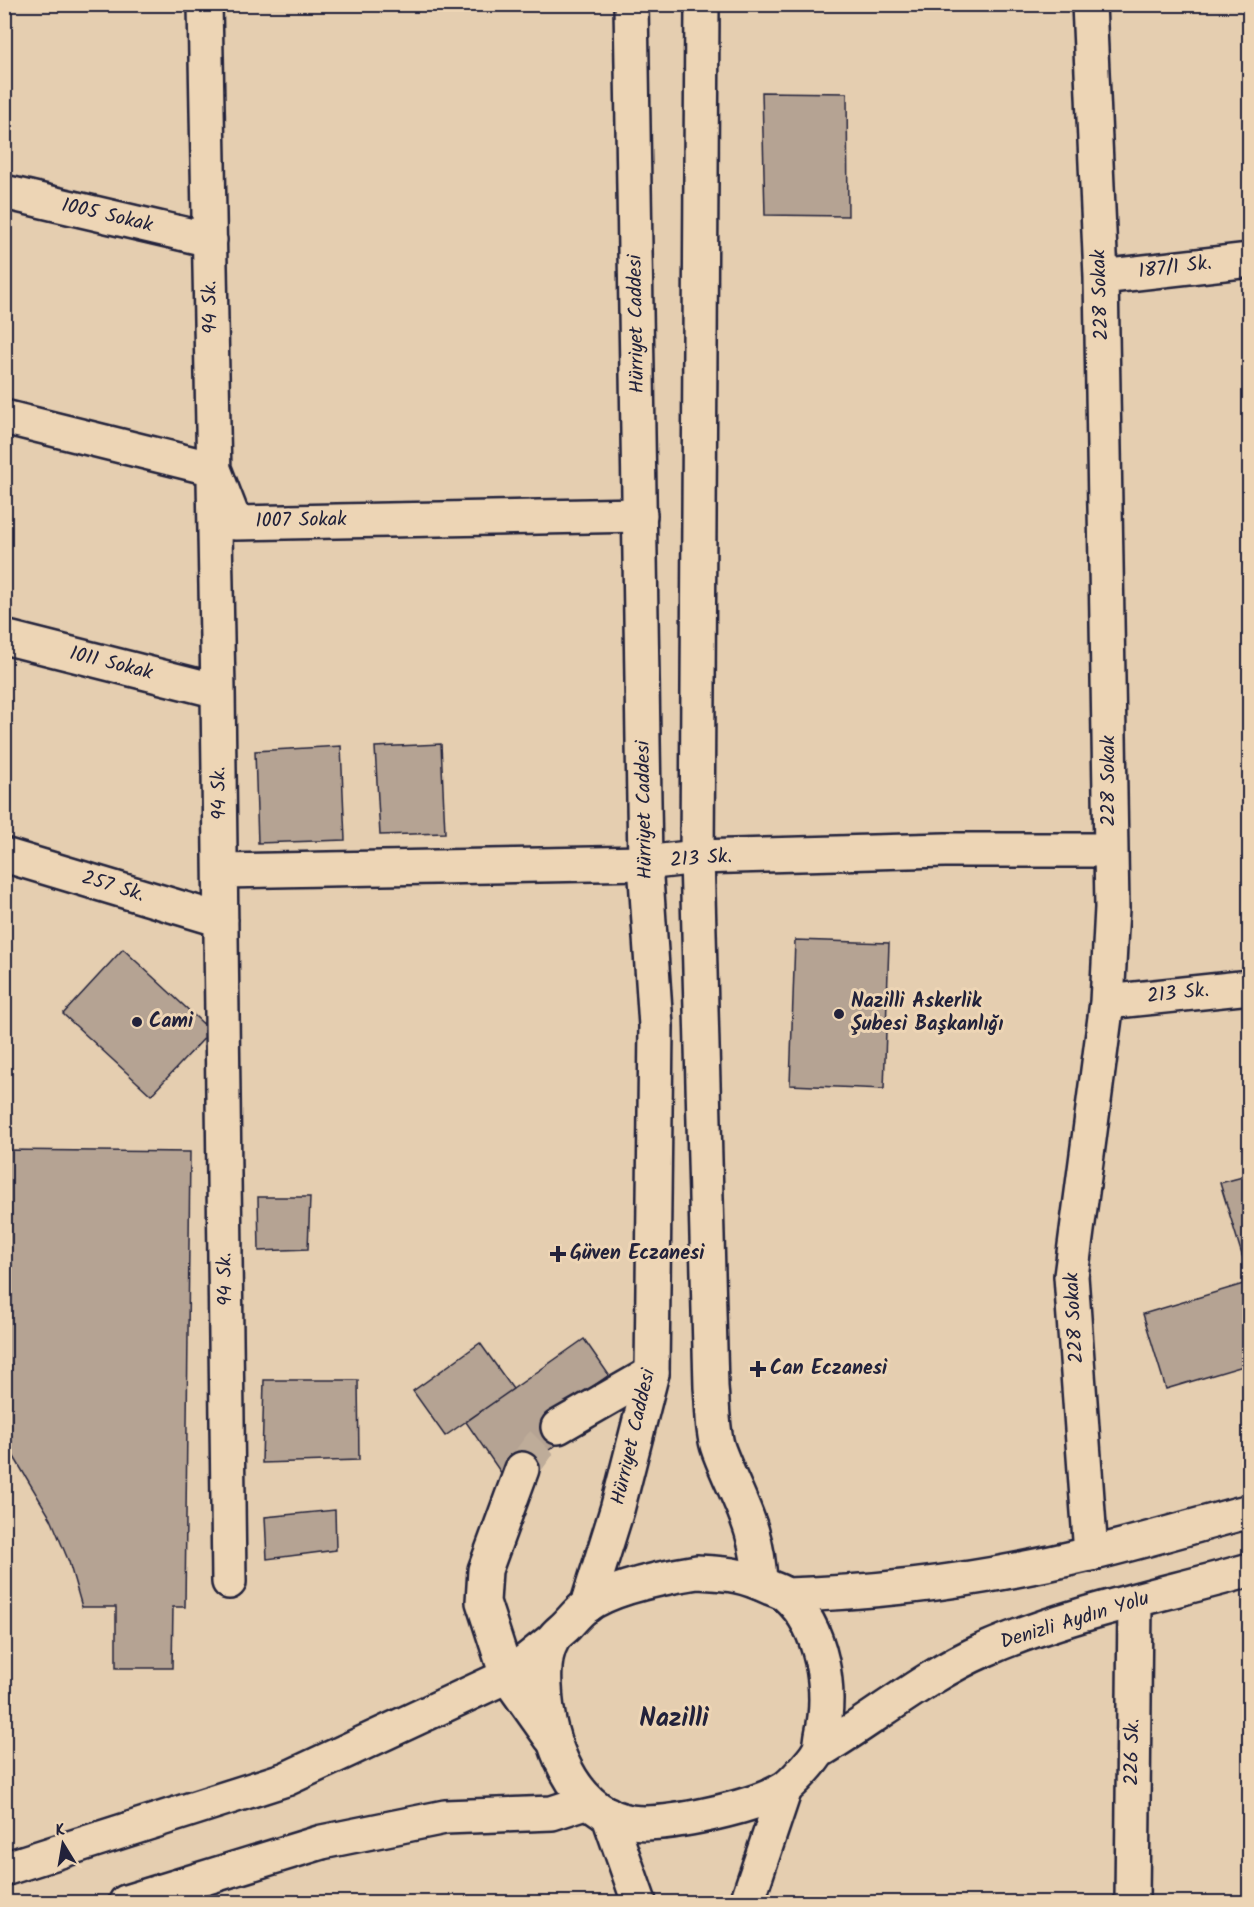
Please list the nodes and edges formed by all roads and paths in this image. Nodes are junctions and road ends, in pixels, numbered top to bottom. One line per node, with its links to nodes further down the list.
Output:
1 (205, 4): 6 (main road, 94 Sk.)
2 (631, 4): 11 (main road, Hürriyet Caddesi)
3 (702, 4): 16 (main road)
4 (1089, 4): 8 (main road, 228 Sokak)
5 (4, 192): 6 (main road, 1005 Sokak)
6 (210, 240): 10 (main road, 94 Sk.)
7 (1250, 260): 8 (main road, 187/1 Sk.)
8 (1101, 277): 14 (main road, 228 Sokak)
9 (4, 417): 10 (main road)
10 (214, 469): 11 (main road, 1007 Sokak); 13 (main road, 94 Sk.)
11 (640, 514): 17 (main road, Hürriyet Caddesi)
12 (4, 637): 13 (main road, 1011 Sokak)
13 (219, 691): 18 (main road, 94 Sk.)
14 (1109, 850): 16 (main road, 213 Sk.); 21 (main road, 228 Sokak)
15 (4, 855): 19 (main road, 257 Sk.)
16 (697, 857): 17 (main road, 213 Sk.); 29 (main road)
17 (645, 863): 18 (main road, 213 Sk.); 22 (main road, Hürriyet Caddesi)
18 (221, 872): 19 (main road, 94 Sk.)
19 (221, 920): 28 (main road, 94 Sk.)
20 (1250, 987): 21 (main road, 213 Sk.)
21 (1107, 1002): 26 (main road, 228 Sokak)
22 (652, 1373): 23 (main road); 31 (main road, Hürriyet Caddesi)
23 (558, 1427)
24 (522, 1469): 33 (main road)
25 (1250, 1511): 26 (main road)
26 (1091, 1554): 29 (main road)
27 (1250, 1570): 30 (main road, Denizli Aydın Yolu)
28 (230, 1582)
29 (774, 1589): 31 (main road); 35 (main road)
30 (1135, 1602): 35 (main road, Denizli Aydın Yolu); 42 (main road, 226 Sk.)
31 (586, 1606): 32 (main road)
32 (553, 1639): 33 (main road); 34 (main road)
33 (507, 1676): 34 (main road); 38 (main road)
34 (551, 1738): 37 (main road)
35 (818, 1752): 36 (main road)
36 (785, 1789): 37 (main road); 41 (main road)
37 (599, 1808): 39 (main road); 40 (main road)
38 (4, 1869)
39 (126, 1902)
40 (639, 1902)
41 (747, 1902)
42 (1132, 1902)

